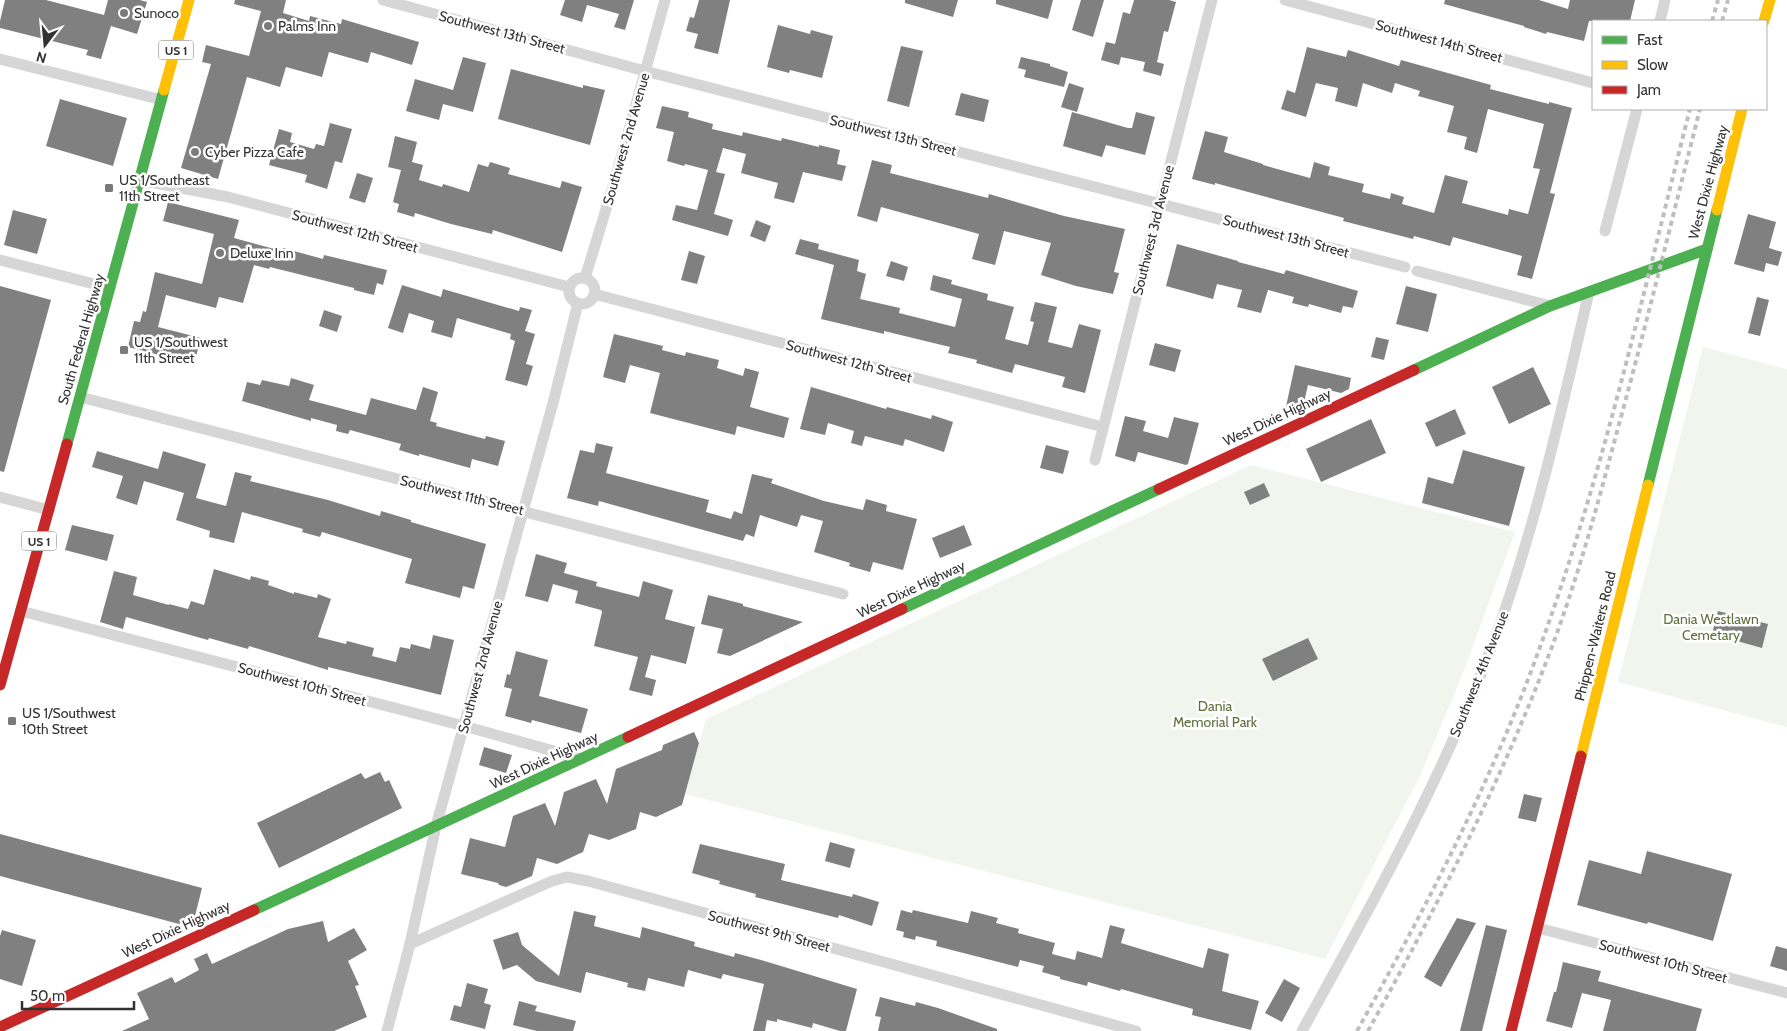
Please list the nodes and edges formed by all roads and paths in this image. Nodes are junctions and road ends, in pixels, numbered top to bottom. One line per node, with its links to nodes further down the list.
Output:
1 (190, 0): 13 (main road, South Federal Highway / US 1)
2 (383, 0): 11 (street, Southwest 13th Street)
3 (665, 0): 11 (street, Southwest 2nd Avenue)
4 (1212, 0): 17 (street, Southwest 3rd Avenue)
5 (1285, 0): 12 (street, Southwest 14th Street)
6 (1665, 0): 8 (street)
7 (1770, 0): 9 (main road)
8 (1660, 20)
9 (1764, 20)
10 (0, 59): 13 (street)
11 (645, 71): 17 (street, Southwest 13th Street); 23 (street, Southwest 2nd Avenue)
12 (1592, 83)
13 (162, 100): 16 (main road, South Federal Highway / US 1)
14 (1637, 110): 18 (street)
15 (1742, 110): 19 (main road, West Dixie Highway)
16 (140, 180): 24 (street, Southwest 12th Street); 25 (main road, South Federal Highway / US 1)
17 (1160, 203): 21 (street, Southwest 13th Street); 31 (street, Southwest 3rd Avenue)
18 (1605, 231)
19 (1707, 248): 26 (main road, West Dixie Highway); 42 (main road, Phippen-Waiters Road)
20 (0, 260): 25 (street)
21 (1405, 267)
22 (1417, 271): 29 (street)
23 (585, 278): 24 (street); 27 (street)
24 (569, 287): 28 (street)
25 (110, 288): 30 (main road, South Federal Highway / US 1)
26 (1589, 292): 29 (main road, West Dixie Highway); 48 (street, Southwest 4th Avenue)
27 (594, 294): 28 (street); 31 (street, Southwest 12th Street)
28 (578, 303): 35 (street, Southwest 2nd Avenue)
29 (1550, 306): 40 (main road, West Dixie Highway)
30 (80, 397): 34 (main road, South Federal Highway / US 1); 35 (street, Southwest 11th Street)
31 (1103, 427): 32 (street, Southwest 3rd Avenue)
32 (1094, 460)
33 (0, 497): 34 (street)
34 (49, 510): 37 (main road, South Federal Highway / US 1)
35 (523, 511): 36 (street, Southwest 11th Street); 39 (street, Southwest 2nd Avenue)
36 (844, 594)
37 (21, 610): 38 (main road, South Federal Highway / US 1); 39 (street, Southwest 10th Street)
38 (0, 686)
39 (464, 726): 40 (street, Southwest 10th Street); 41 (street, Southwest 2nd Avenue)
40 (582, 759): 41 (main road, West Dixie Highway)
41 (436, 826): 43 (street, Southwest 2nd Avenue); 45 (main road, West Dixie Highway)
42 (1538, 928): 44 (street, Southwest 10th Street); 49 (main road, Phippen-Waiters Road)
43 (410, 944): 46 (street, Southwest 2nd Avenue); 47 (street, Southwest 9th Street)
44 (1787, 993)
45 (0, 1027)
46 (386, 1031)
47 (1136, 1031)
48 (1302, 1031)
49 (1511, 1031)

